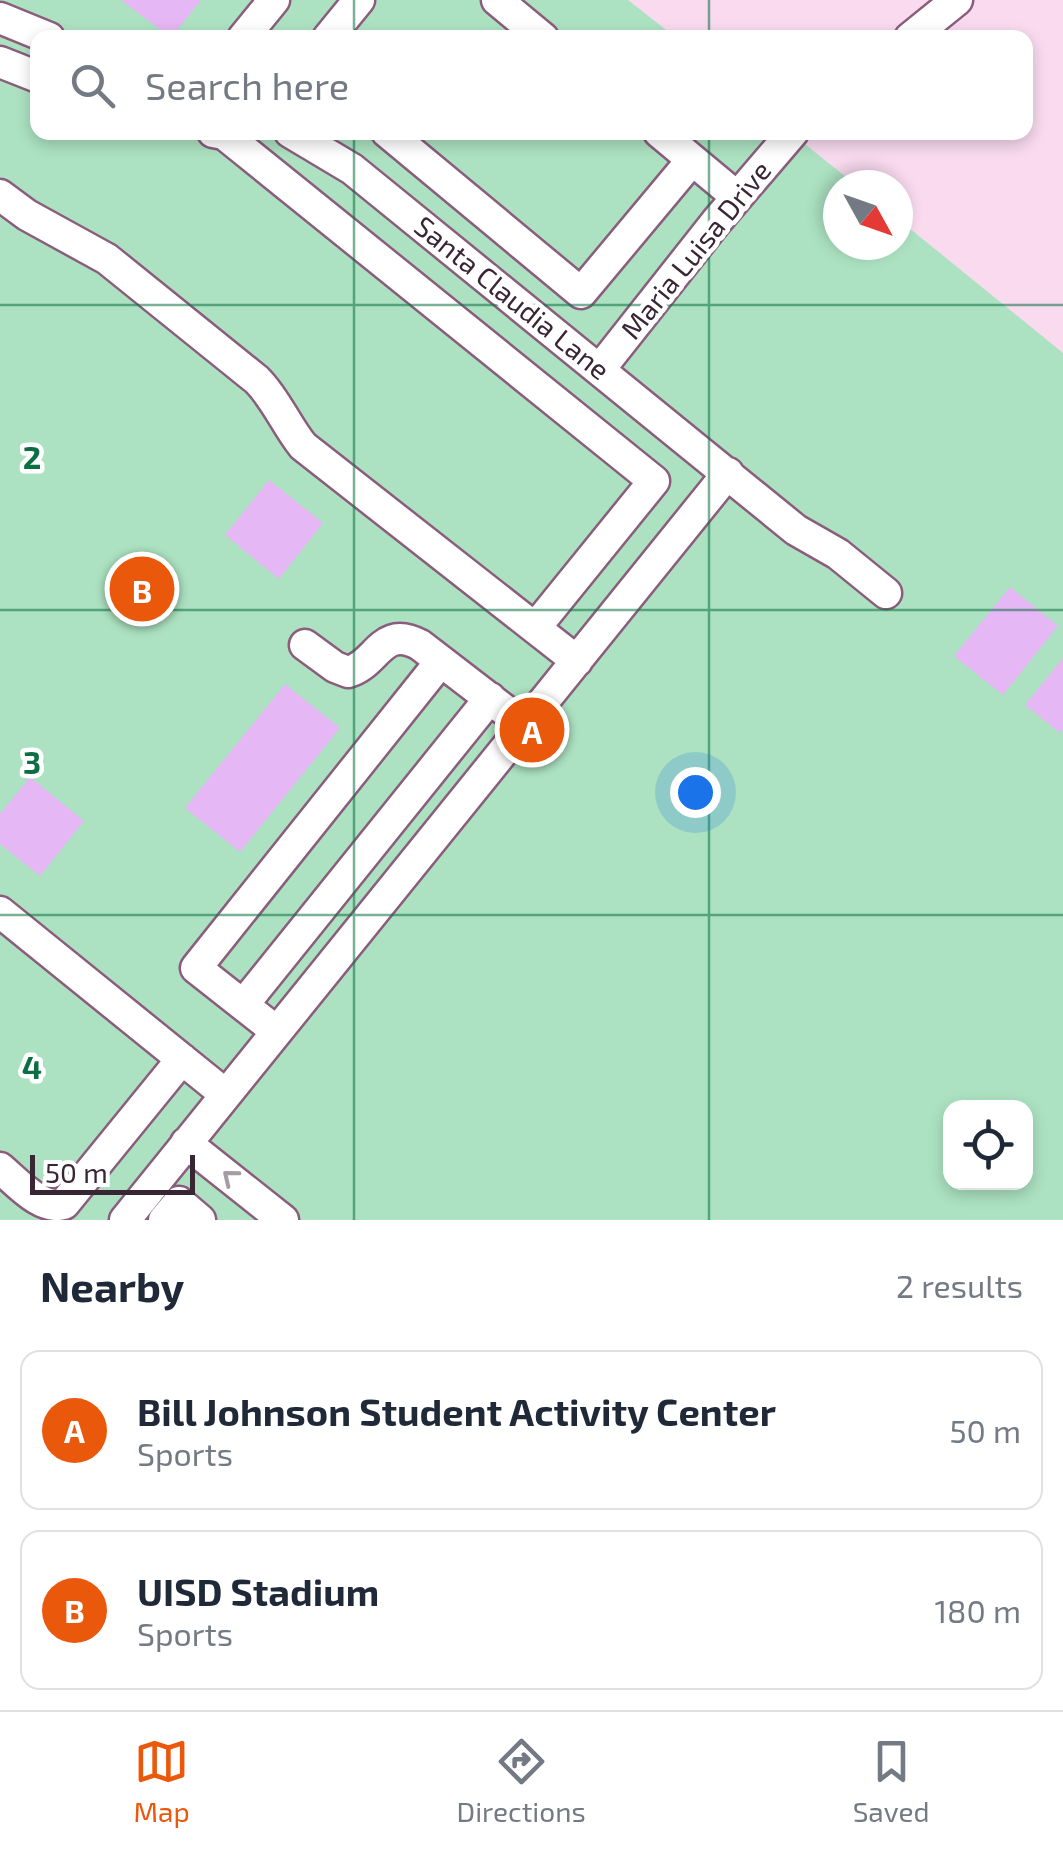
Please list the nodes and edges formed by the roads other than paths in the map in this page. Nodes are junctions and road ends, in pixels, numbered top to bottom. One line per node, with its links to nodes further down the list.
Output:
1 (274, 0): 7 (street)
2 (359, 0): 8 (street)
3 (497, 0): 9 (street)
4 (957, 0): 10 (street)
5 (0, 18): 6 (street)
6 (35, 30)
7 (250, 30)
8 (335, 30)
9 (533, 30)
10 (920, 30)
11 (0, 62): 12 (street)
12 (30, 73)
13 (229, 140): 22 (street)
14 (303, 140): 19 (street, Santa Claudia Lane)
15 (397, 140): 18 (street)
16 (668, 140): 18 (street)
17 (786, 140): 21 (street, Maria Luisa Drive)
18 (692, 160): 21 (street)
19 (352, 169): 22 (street); 23 (street, Santa Claudia Lane)
20 (0, 195): 28 (street)
21 (738, 197): 25 (street, Maria Luisa Drive)
22 (319, 211): 24 (street)
23 (494, 284): 24 (street); 25 (street, Santa Claudia Lane)
24 (460, 325): 28 (street)
25 (600, 370): 26 (street, Santa Claudia Lane)
26 (728, 473): 27 (street, Santa Claudia Lane); 30 (street)
27 (886, 593)
28 (535, 628): 30 (street)
29 (305, 645): 31 (street)
30 (576, 660): 33 (street)
31 (441, 661): 32 (street); 35 (street)
32 (490, 698): 33 (street); 35 (street)
33 (525, 724): 36 (street)
34 (0, 912): 37 (street)
35 (244, 1005): 36 (street)
36 (276, 1032): 38 (street)
37 (182, 1059): 38 (street); 40 (street)
38 (225, 1094): 39 (street)
39 (186, 1142): 41 (street, one-way to 39); 42 (street)
40 (0, 1168)
41 (274, 1217)
42 (124, 1220)
43 (164, 1220): 44 (street)
44 (200, 1220)

